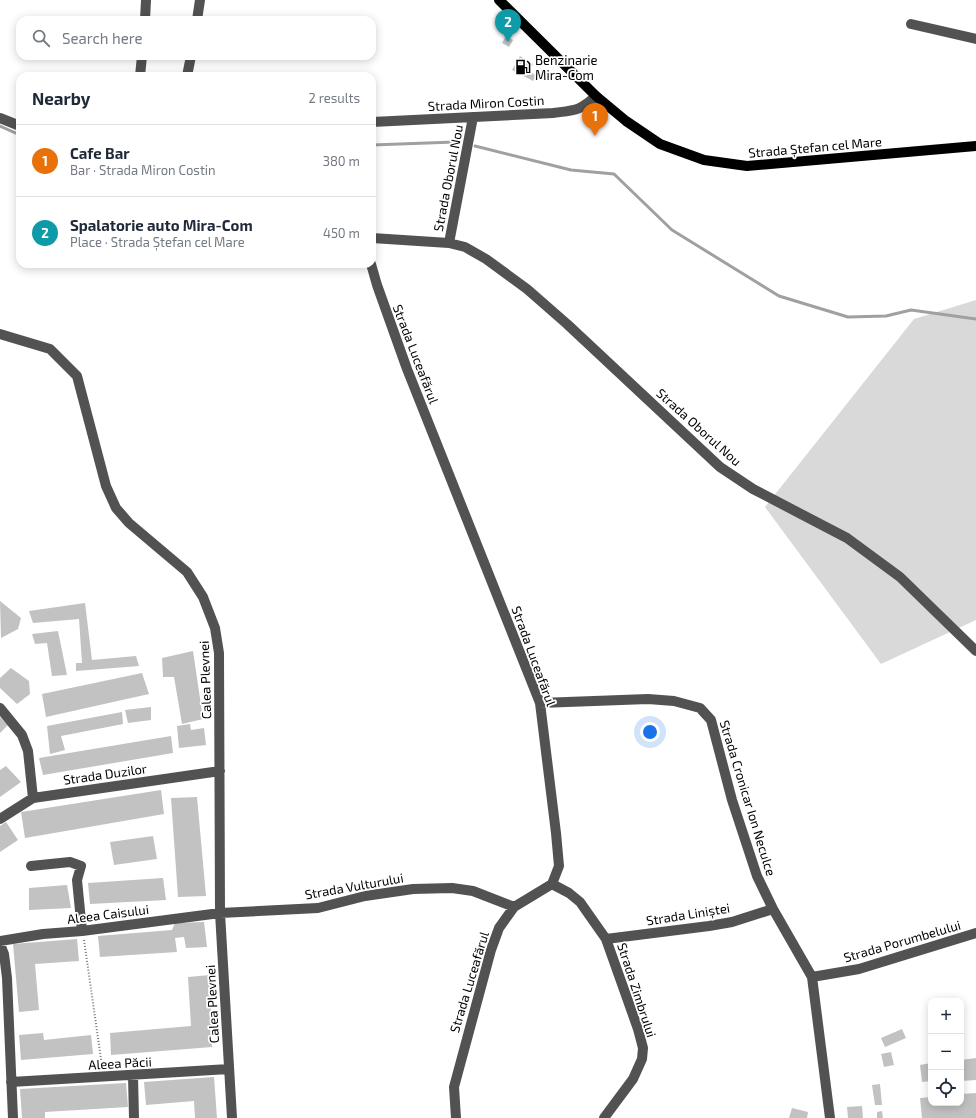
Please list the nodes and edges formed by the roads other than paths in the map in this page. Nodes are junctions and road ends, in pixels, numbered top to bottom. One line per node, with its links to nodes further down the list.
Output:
1 (146, 0): 4 (street)
2 (200, 0): 5 (street)
3 (499, 0): 12 (main road, Strada Ștefan cel Mare)
4 (145, 16)
5 (198, 16)
6 (911, 24): 7 (street)
7 (976, 39)
8 (142, 60): 10 (street)
9 (190, 60): 11 (street)
10 (140, 72)
11 (188, 72)
12 (596, 96): 13 (street, Strada Miron Costin); 17 (main road, Strada Ștefan cel Mare)
13 (473, 117): 15 (street, Strada Miron Costin); 19 (street, Strada Oborul Nou)
14 (0, 118): 16 (street)
15 (376, 122)
16 (16, 124)
17 (976, 146)
18 (376, 238): 19 (street, Strada Oborul Nou)
19 (449, 243): 22 (street, Strada Oborul Nou)
20 (372, 268): 23 (street, Strada Luceafărul)
21 (0, 334): 25 (street, Calea Plevnei)
22 (976, 651)
23 (540, 703): 29 (street, Strada Luceafărul); 31 (street, Strada Cronicar Ion Neculce)
24 (0, 708): 26 (street)
25 (220, 770): 26 (street, Strada Duzilor); 32 (street, Calea Plevnei)
26 (33, 798): 27 (street, Strada Duzilor)
27 (0, 819)
28 (31, 866): 33 (street)
29 (552, 884): 30 (street, Strada Luceafărul); 35 (street, Strada Zimbrului)
30 (514, 907): 32 (street, Strada Vulturului); 45 (street, Strada Luceafărul)
31 (773, 909): 35 (street, Strada Liniștei); 37 (street, Strada Cronicar Ion Neculce)
32 (220, 913): 33 (street, Aleea Caisului); 39 (street, Calea Plevnei)
33 (82, 931): 36 (street, Aleea Caisului)
34 (976, 933): 37 (street, Strada Porumbelului)
35 (606, 939): 46 (street, Strada Zimbrului)
36 (0, 943): 38 (street)
37 (812, 977): 47 (street, Strada Cronicar Ion Neculce)
38 (4, 978): 41 (street)
39 (229, 1069): 40 (street, Aleea Păcii); 44 (street, Calea Plevnei)
40 (133, 1076): 41 (street, Aleea Păcii); 43 (street)
41 (11, 1082): 42 (street)
42 (13, 1118)
43 (134, 1118)
44 (232, 1118)
45 (456, 1118)
46 (604, 1118)
47 (830, 1118)

